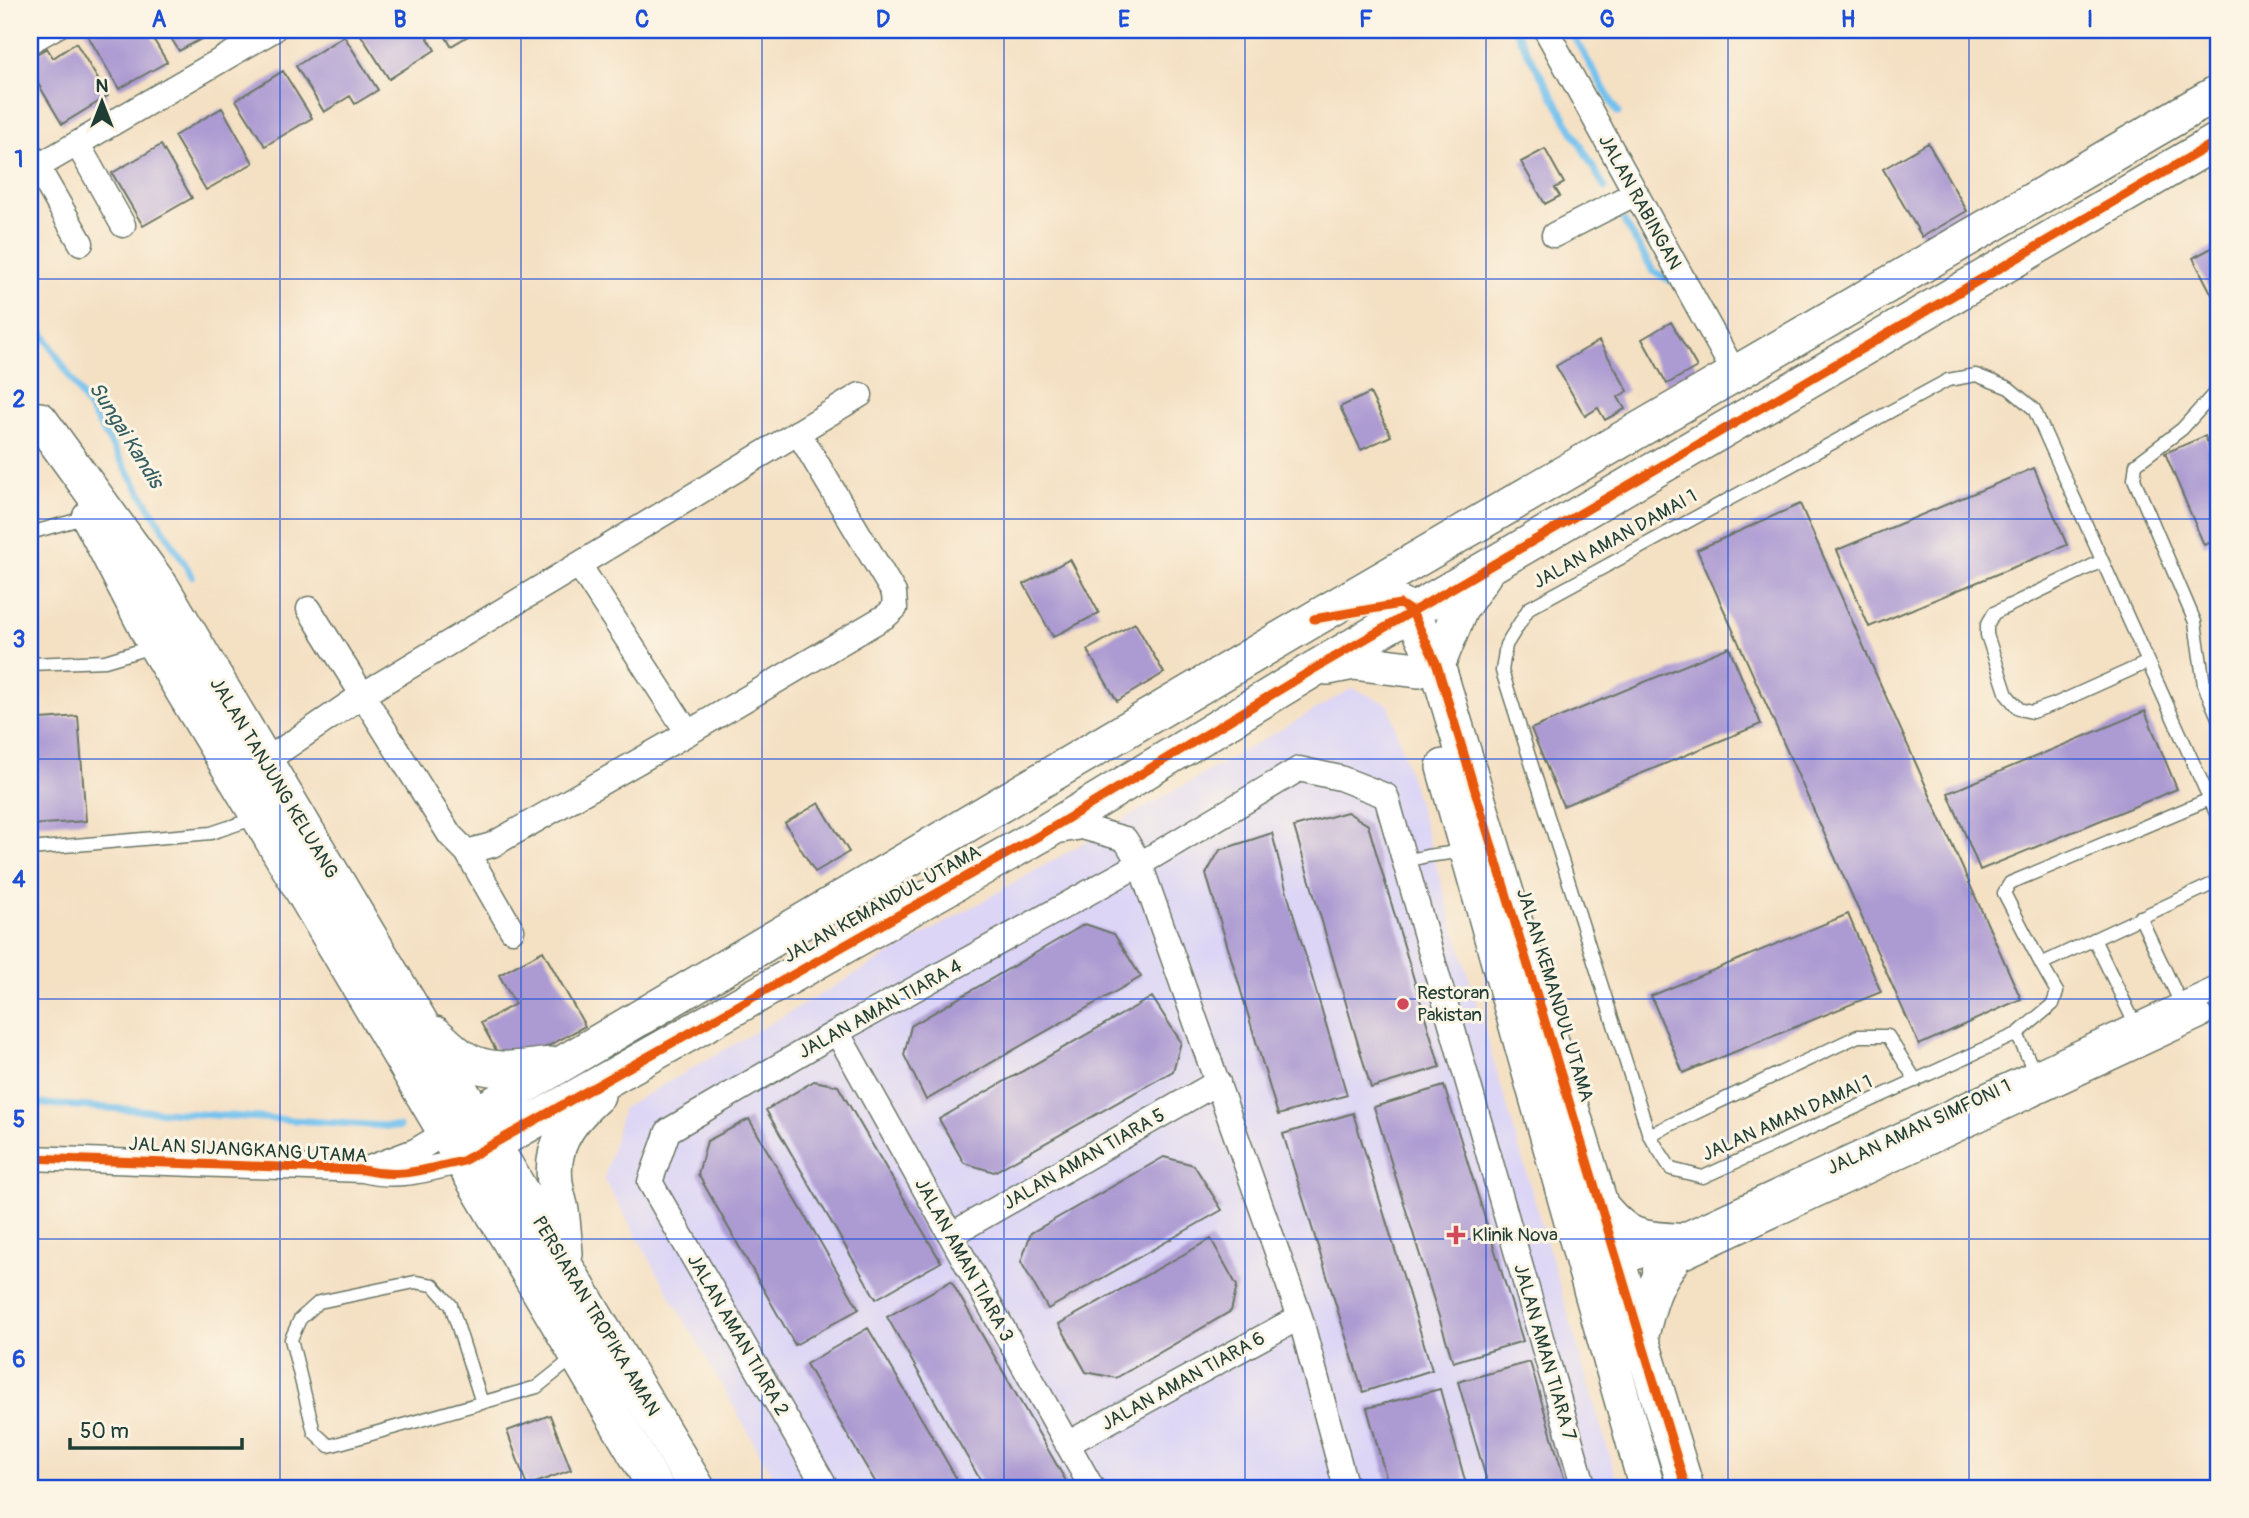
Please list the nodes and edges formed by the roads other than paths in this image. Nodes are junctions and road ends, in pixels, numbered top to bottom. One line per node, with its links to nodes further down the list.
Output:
1 (62, 30): 4 (lane)
2 (273, 30): 7 (street)
3 (1546, 30): 9 (street, JALAN RABINGAN)
4 (30, 48)
5 (2219, 92): 13 (street)
6 (2219, 140): 23 (street, JALAN KEMANDUL UTAMA)
7 (78, 145): 8 (street); 10 (street)
8 (34, 161): 12 (street)
9 (1636, 193): 11 (street); 13 (street, JALAN RABINGAN)
10 (123, 225)
11 (1554, 235)
12 (81, 243)
13 (1735, 374): 20 (street)
14 (2219, 388): 33 (lane)
15 (860, 395): 17 (street)
16 (35, 412): 18 (street, JALAN TANJUNG KELUANG); 35 (street, JALAN TANJUNG KELUANG)
17 (798, 432): 22 (street); 34 (street)
18 (89, 516): 19 (lane); 27 (street, JALAN TANJUNG KELUANG)
19 (30, 533)
20 (1447, 542): 25 (street); 26 (street)
21 (2102, 561): 28 (lane, JALAN AMAN DAMAI 1); 28 (lane); 64 (lane, JALAN AMAN DAMAI 1)
22 (579, 565): 32 (street); 34 (street)
23 (1488, 568): 25 (street, JALAN KEMANDUL UTAMA); 30 (street)
24 (309, 608): 32 (street)
25 (1404, 612): 26 (street, JALAN KEMANDUL UTAMA); 30 (street, JALAN KEMANDUL UTAMA); 31 (street, JALAN KEMANDUL UTAMA)
26 (1314, 619): 57 (street, JALAN KEMANDUL UTAMA)
27 (156, 646): 29 (lane); 37 (street, JALAN TANJUNG KELUANG)
28 (2148, 662): 36 (lane, JALAN AMAN DAMAI 1)
29 (30, 664)
30 (1427, 667): 31 (street); 41 (street, JALAN KEMANDUL UTAMA); 70 (street, JALAN KEMANDUL UTAMA)
31 (1314, 669): 39 (street, JALAN KEMANDUL UTAMA)
32 (364, 694): 35 (street); 42 (street)
33 (2219, 720)
34 (688, 733): 42 (street)
35 (264, 762): 53 (street, JALAN TANJUNG KELUANG)
36 (2210, 799): 38 (lane, JALAN AMAN DAMAI 1); 49 (lane, JALAN AMAN DAMAI 1)
37 (259, 817): 40 (lane); 63 (street, JALAN TANJUNG KELUANG)
38 (2219, 820)
39 (1042, 834): 44 (street); 58 (street, JALAN KEMANDUL UTAMA)
40 (30, 849)
41 (1466, 851): 43 (lane); 73 (street, JALAN KEMANDUL UTAMA)
42 (467, 852): 47 (street)
43 (1406, 861): 44 (street, JALAN AMAN TIARA 7); 87 (street, JALAN AMAN TIARA 7)
44 (1140, 864): 55 (street, JALAN AMAN TIARA 4); 61 (street)
45 (2219, 881): 46 (lane)
46 (2140, 917): 48 (lane); 51 (lane)
47 (512, 930)
48 (2094, 939): 49 (lane); 54 (lane)
49 (2041, 964): 56 (lane, JALAN AMAN DAMAI 1)
50 (2219, 988): 51 (street, JALAN AMAN SIMFONI 1)
51 (2182, 1006): 54 (street, JALAN AMAN SIMFONI 1)
52 (2219, 1007): 72 (street, JALAN AMAN SIMFONI 1)
53 (419, 1020): 57 (street); 62 (street, JALAN TANJUNG KELUANG)
54 (2136, 1026): 59 (street, JALAN AMAN SIMFONI 1)
55 (837, 1032): 69 (street, JALAN AMAN TIARA 4); 71 (street, JALAN AMAN TIARA 3)
56 (2017, 1034): 59 (lane); 60 (lane, JALAN AMAN DAMAI 1)
57 (565, 1063): 62 (street, JALAN KEMANDUL UTAMA)
58 (629, 1067): 65 (street, JALAN KEMANDUL UTAMA); 74 (street)
59 (2035, 1073): 72 (street, JALAN AMAN SIMFONI 1)
60 (1916, 1080): 64 (lane, JALAN AMAN DAMAI 1); 64 (lane)
61 (1218, 1082): 71 (street, JALAN AMAN TIARA 5); 77 (street)
62 (476, 1114): 63 (street, JALAN KEMANDUL UTAMA); 65 (street, JALAN TANJUNG KELUANG)
63 (444, 1133): 67 (street, JALAN TANJUNG KELUANG); 68 (street)
64 (1649, 1135)
65 (494, 1144): 67 (street, JALAN KEMANDUL UTAMA); 74 (street, PERSIARAN TROPIKA AMAN)
66 (30, 1158): 68 (street, JALAN SIJANGKANG UTAMA)
67 (463, 1161): 68 (street, JALAN SIJANGKANG UTAMA); 79 (street, PERSIARAN TROPIKA AMAN)
68 (363, 1170)
69 (650, 1182): 84 (street, JALAN AMAN TIARA 2)
70 (1600, 1205): 72 (street); 75 (street, JALAN KEMANDUL UTAMA)
71 (951, 1235): 81 (street, JALAN AMAN TIARA 3)
72 (1673, 1252): 75 (street, JALAN AMAN SIMFONI 1); 78 (street)
73 (1581, 1253): 75 (street); 76 (street, JALAN KEMANDUL UTAMA)
74 (566, 1266): 83 (street, PERSIARAN TROPIKA AMAN)
75 (1617, 1276): 76 (street); 78 (street, JALAN KEMANDUL UTAMA)
76 (1597, 1313): 88 (street, JALAN KEMANDUL UTAMA)
77 (1300, 1317): 81 (street, JALAN AMAN TIARA 6); 86 (street)
78 (1640, 1338): 89 (street, JALAN KEMANDUL UTAMA)
79 (577, 1355): 80 (lane); 82 (street, PERSIARAN TROPIKA AMAN)
80 (482, 1403): 80 (lane)
81 (1067, 1444): 85 (street, JALAN AMAN TIARA 3)
82 (656, 1488)
83 (697, 1488)
84 (826, 1488)
85 (1092, 1488)
86 (1346, 1488)
87 (1584, 1488)
88 (1647, 1488)
89 (1686, 1488)

